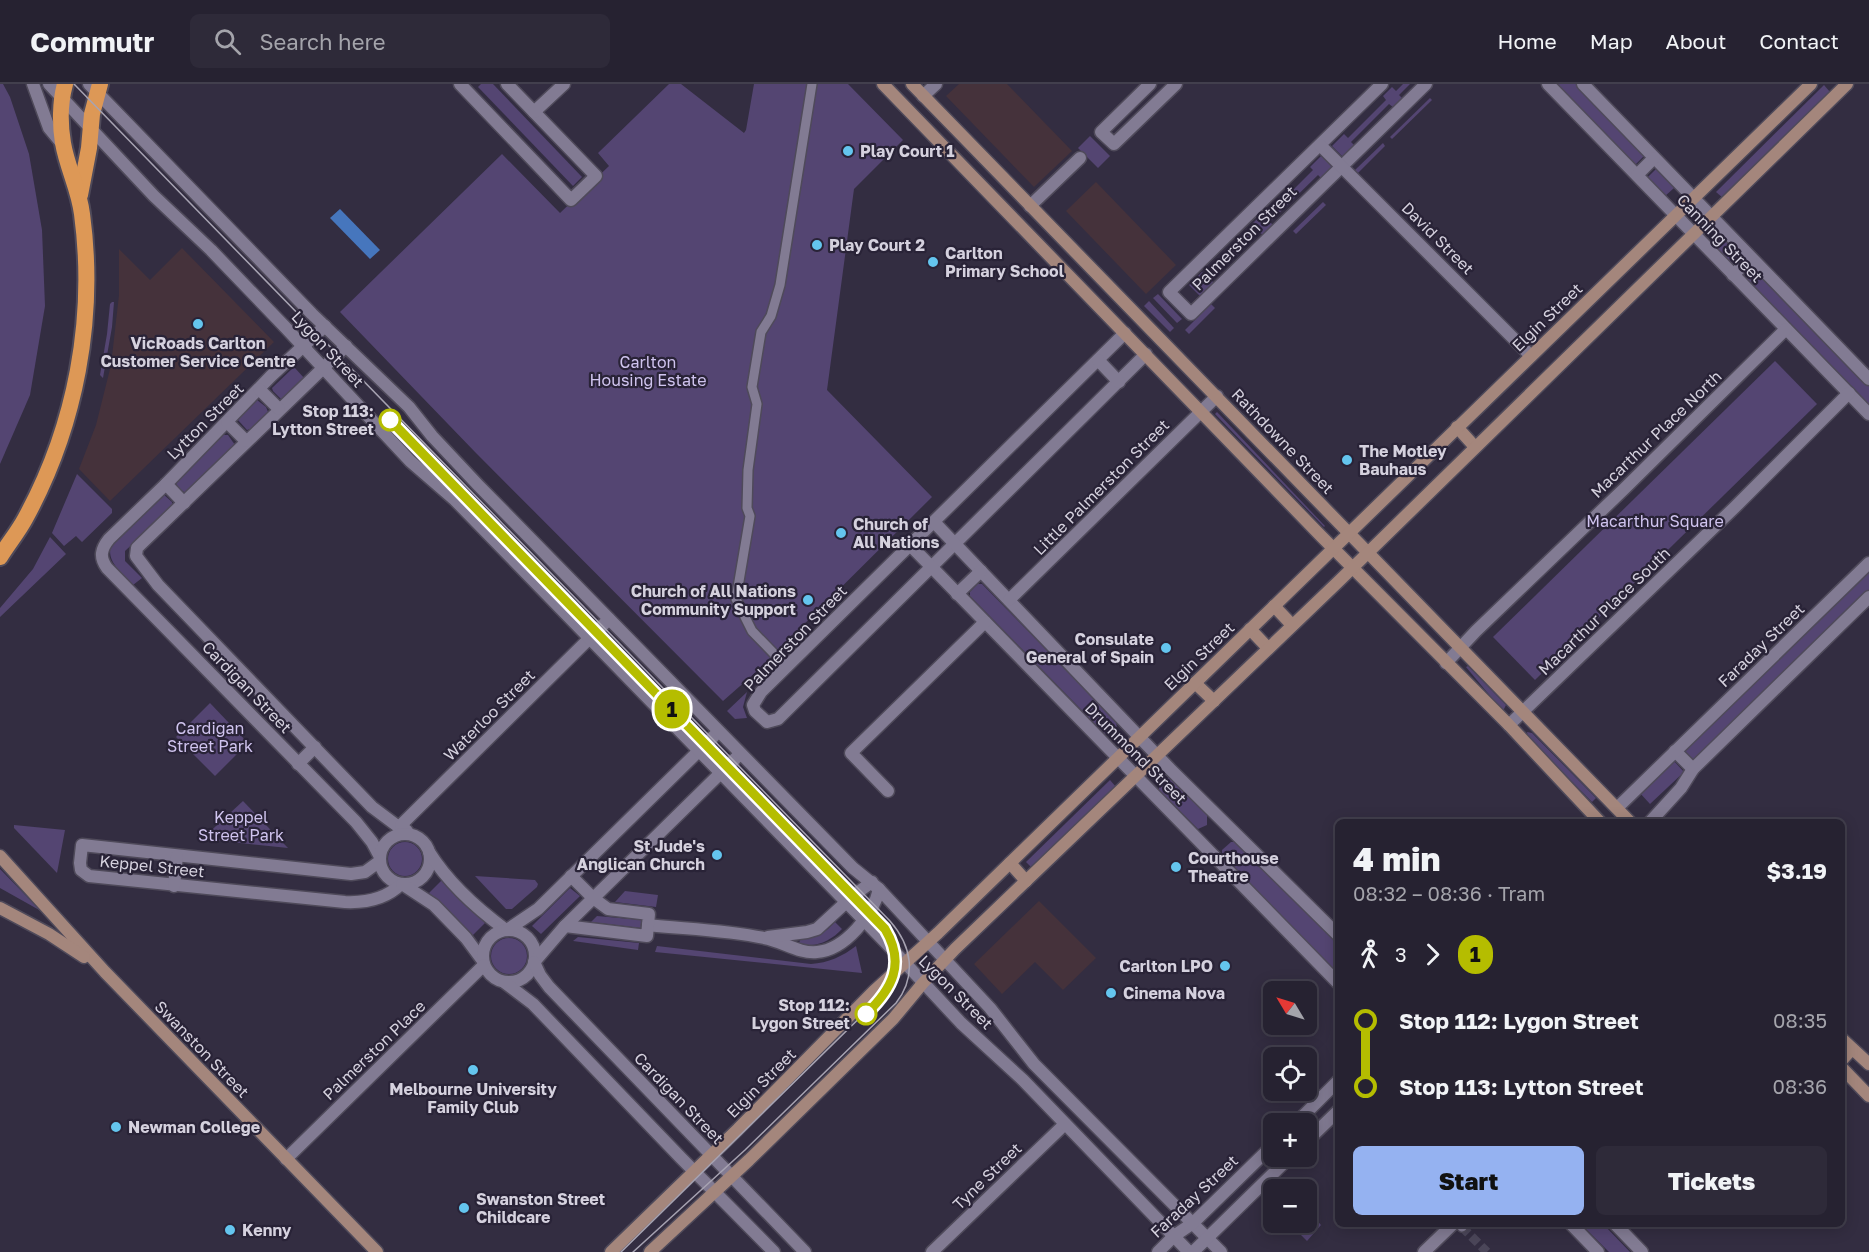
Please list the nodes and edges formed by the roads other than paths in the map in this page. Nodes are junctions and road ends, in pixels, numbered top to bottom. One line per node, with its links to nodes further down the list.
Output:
1 (33, 84): 24 (street)
2 (49, 84): 19 (street, Lygon Street)
3 (460, 84): 22 (street)
4 (507, 84): 22 (street)
5 (564, 84): 22 (street)
6 (812, 84): 87 (street)
7 (883, 84): 21 (main road)
8 (910, 84): 20 (main road, Rathdowne Street); 21 (main road)
9 (936, 84): 20 (street)
10 (1150, 84): 11 (street)
11 (1176, 84)
12 (1382, 84): 25 (street, Palmerston Street)
13 (1426, 84): 28 (street, Palmerston Street)
14 (1548, 84): 29 (street, Canning Street)
15 (1583, 84): 27 (street, Canning Street)
16 (1811, 84): 31 (main road, Elgin Street)
17 (1844, 85): 34 (main road)
18 (96, 87): 23 (highway); 39 (street, Lygon Street)
19 (63, 91): 23 (street, Lygon Street); 24 (highway)
20 (923, 96): 21 (main road); 32 (main road, Rathdowne Street)
21 (902, 103): 35 (main road)
22 (534, 112)
23 (90, 129): 30 (highway); 42 (street, Lygon Street)
24 (63, 145): 30 (highway)
25 (1320, 145): 28 (street, David Street); 28 (street, Palmerston Street)
26 (1080, 158): 32 (street)
27 (1654, 158): 29 (street); 31 (street, Canning Street)
28 (1341, 166): 45 (street, David Street)
29 (1637, 175): 33 (street, Canning Street)
30 (80, 196): 69 (highway)
31 (1693, 198): 33 (main road, Elgin Street); 34 (street, Canning Street)
32 (1030, 206): 35 (main road); 52 (main road, Rathdowne Street)
33 (1675, 216): 36 (street, Canning Street); 45 (main road, Elgin Street)
34 (1711, 217): 36 (main road); 37 (street, Canning Street)
35 (1015, 220): 41 (main road)
36 (1693, 234): 38 (street, Canning Street); 59 (main road)
37 (1751, 258): 38 (street); 48 (street, Canning Street)
38 (1733, 275): 40 (street, Canning Street)
39 (325, 326): 42 (street, Lytton Street); 43 (street, Lygon Street)
40 (1786, 329): 51 (street, Canning Street); 84 (street, Macarthur Place North)
41 (1125, 333): 44 (main road); 46 (street, Palmerston Street)
42 (304, 346): 47 (street, Lygon Street); 50 (street, Lytton Street)
43 (346, 346): 47 (street); 78 (street, Lygon Street)
44 (1146, 354): 49 (street, Palmerston Street); 54 (main road)
45 (1531, 356): 57 (main road, Elgin Street)
46 (1098, 360): 49 (street); 62 (street, Palmerston Street)
47 (322, 367): 53 (street); 82 (street, Lygon Street)
48 (1869, 379)
49 (1119, 382): 65 (street, Palmerston Street)
50 (260, 389): 53 (street); 56 (street, Lytton Street)
51 (1849, 393): 55 (street, Canning Street); 91 (street, Macarthur Place South)
52 (1217, 396): 54 (street, Little Palmerston Street); 63 (main road, Rathdowne Street)
53 (279, 409): 58 (street)
54 (1202, 411): 67 (main road); 76 (street, Little Palmerston Street)
55 (1869, 414)
56 (227, 422): 58 (street); 60 (street, Lytton Street)
57 (1457, 428): 59 (main road); 63 (main road, Elgin Street)
58 (246, 441): 61 (street)
59 (1475, 447): 68 (main road)
60 (166, 484): 61 (street); 64 (street, Lytton Street)
61 (184, 503): 85 (street, Cardigan Street)
62 (934, 522): 65 (street, Drummond Street); 66 (street, Palmerston Street)
63 (1350, 532): 67 (main road, Elgin Street); 68 (main road, Rathdowne Street)
64 (109, 539): 88 (street, Cardigan Street)
65 (954, 544): 71 (street, Palmerston Street); 73 (street, Drummond Street)
66 (910, 545): 71 (street, Drummond Street); 87 (street, Palmerston Street)
67 (1334, 549): 72 (main road); 77 (main road, Elgin Street)
68 (1368, 552): 72 (main road); 84 (main road, Rathdowne Street)
69 (0, 557)
70 (1869, 563): 97 (street, Faraday Street)
71 (932, 567): 74 (street, Drummond Street); 87 (street, Palmerston Street)
72 (1352, 567): 80 (main road); 86 (main road)
73 (981, 571): 74 (street); 76 (street, Drummond Street)
74 (957, 594): 79 (street, Drummond Street)
75 (1869, 597): 102 (street)
76 (1009, 600): 94 (street, Drummond Street)
77 (1274, 606): 80 (main road); 81 (main road, Elgin Street)
78 (609, 619): 82 (street, Waterloo Street); 93 (street, Lygon Street)
79 (985, 622): 100 (street, Drummond Street); 105 (street)
80 (1292, 625): 83 (main road)
81 (1250, 629): 83 (main road); 89 (main road, Elgin Street)
82 (588, 639): 96 (street, Lygon Street); 111 (street, Waterloo Street)
83 (1268, 648): 90 (main road)
84 (1461, 648): 86 (street, Macarthur Place North); 91 (main road, Rathdowne Street)
85 (227, 656): 88 (street); 95 (street, Cardigan Street)
86 (1446, 663): 92 (main road)
87 (787, 667)
88 (210, 672): 101 (street, Cardigan Street)
89 (1195, 683): 90 (main road); 94 (main road, Elgin Street)
90 (1214, 701): 99 (main road)
91 (1523, 712): 92 (street, Macarthur Place South); 106 (main road, Rathdowne Street)
92 (1509, 726): 107 (main road)
93 (718, 732): 96 (street); 98 (street, Lygon Street)
94 (1139, 737): 99 (street, Drummond Street); 100 (main road, Elgin Street)
95 (315, 747): 101 (street); 111 (street, Cardigan Street)
96 (699, 751): 103 (street, Lygon Street); 117 (street)
97 (1675, 751): 102 (street); 106 (street, Faraday Street)
98 (740, 754): 103 (street); 121 (street, Lygon Street)
99 (1158, 755): 104 (main road); 129 (street, Drummond Street)
100 (1117, 759): 104 (street, Drummond Street); 116 (main road, Elgin Street)
101 (298, 764): 115 (street, Cardigan Street)
102 (1693, 769): 110 (street)
103 (720, 773): 122 (street); 123 (street, Lygon Street)
104 (1136, 777): 118 (main road); 137 (street, Drummond Street)
105 (888, 791)
106 (1617, 808): 108 (main road); 109 (main road, Rathdowne Street)
107 (1595, 819)
108 (1617, 819)
109 (1627, 819)
110 (1653, 819)
111 (409, 834): 112 (street); 115 (street)
112 (429, 851): 119 (street); 128 (street)
113 (0, 856): 136 (main road, Swanston Street)
114 (177, 856): 115 (street, Keppel Street); 120 (street); 120 (street, Keppel Street)
115 (380, 859): 119 (street)
116 (1010, 863): 118 (main road); 131 (main road, Elgin Street)
117 (571, 876): 122 (street); 128 (street)
118 (1026, 881): 132 (main road)
119 (402, 884): 120 (street, Keppel Street); 134 (street)
120 (174, 886)
121 (876, 886): 123 (street); 125 (street); 131 (street, Lygon Street)
122 (593, 898): 126 (street); 127 (street)
123 (846, 902): 125 (street, Lygon Street); 130 (street)
124 (0, 908): 136 (main road, Swanston Street)
125 (864, 921): 130 (street); 135 (street, Lygon Street)
126 (648, 925): 127 (street); 130 (street)
127 (565, 926): 133 (street)
128 (507, 930): 133 (street); 134 (street)
129 (1335, 932)
130 (761, 937)
131 (929, 942): 132 (street, Lygon Street); 135 (main road, Elgin Street)
132 (945, 960): 139 (main road); 147 (street, Lygon Street)
133 (535, 962): 138 (street); 153 (street, Cardigan Street)
134 (484, 963): 138 (street); 154 (street, Palmerston Place)
135 (904, 963): 139 (street, Lygon Street); 153 (main road, Elgin Street)
136 (105, 972): 154 (main road, Swanston Street)
137 (1335, 980)
138 (504, 982): 158 (street)
139 (923, 983): 150 (street, Lygon Street); 159 (main road)
140 (1845, 1042): 141 (main road)
141 (1852, 1049): 142 (main road); 143 (main road)
142 (1845, 1057)
143 (1869, 1064)
144 (1845, 1071): 146 (main road)
145 (1335, 1084): 148 (street)
146 (1869, 1096)
147 (1079, 1109): 150 (street, Tyne Street); 155 (street, Lygon Street)
148 (1306, 1113)
149 (1335, 1114): 151 (street)
150 (1065, 1124): 160 (street, Lygon Street); 176 (street, Tyne Street)
151 (1317, 1131)
152 (1263, 1154): 156 (street, Faraday Street)
153 (711, 1155): 158 (main road, Elgin Street); 159 (street, Cardigan Street)
154 (286, 1159): 171 (main road, Swanston Street)
155 (1130, 1160): 160 (street); 165 (street, Lygon Street)
156 (1253, 1164): 161 (street, Faraday Street); 165 (street, Faraday Street)
157 (1281, 1167): 162 (street)
158 (694, 1172): 164 (street); 172 (main road, Elgin Street)
159 (731, 1176): 164 (main road); 175 (street, Cardigan Street)
160 (1115, 1176): 169 (street, Lygon Street)
161 (1267, 1179)
162 (1269, 1179)
163 (1263, 1185): 170 (street)
164 (715, 1192): 173 (main road); 174 (street)
165 (1193, 1223): 169 (street, Faraday Street); 170 (street, Lygon Street)
166 (1455, 1227): 180 (street)
167 (1573, 1227): 181 (street)
168 (1618, 1227): 182 (street)
169 (1174, 1236): 177 (street, Faraday Street); 178 (street, Lygon Street)
170 (1207, 1238): 178 (street); 179 (street, Lygon Street)
171 (377, 1252)
172 (610, 1252)
173 (650, 1252)
174 (774, 1252)
175 (805, 1252)
176 (932, 1252)
177 (1158, 1252)
178 (1191, 1252)
179 (1221, 1252)
180 (1424, 1252)
181 (1598, 1252)
182 (1642, 1252)

